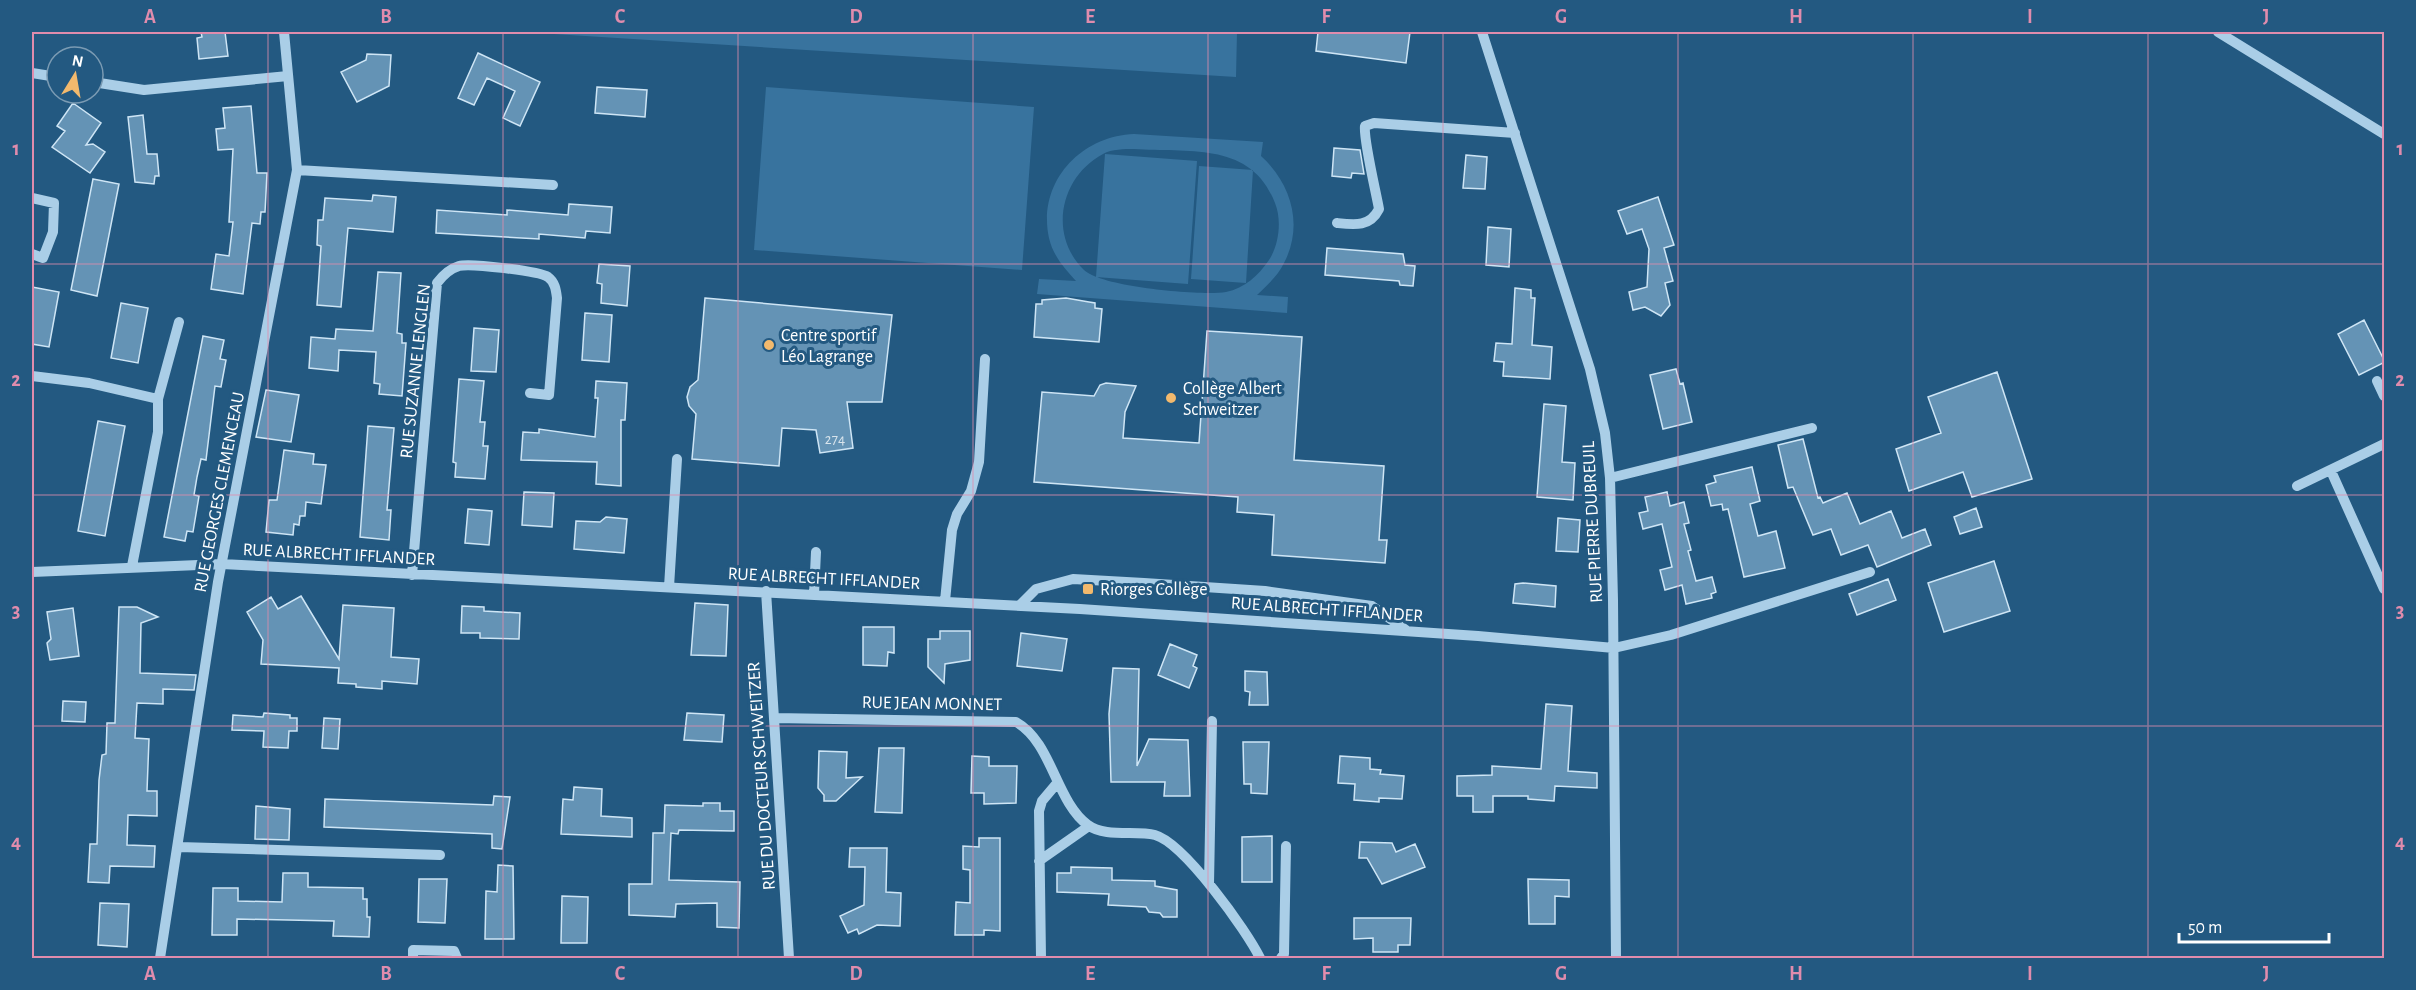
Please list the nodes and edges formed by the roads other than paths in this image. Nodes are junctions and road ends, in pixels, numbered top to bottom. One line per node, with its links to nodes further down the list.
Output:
1 (284, 32): 4 (street, RUE GEORGES CLEMENCEAU)
2 (1482, 32): 6 (street, RUE PIERRE DUBREUIL)
3 (2218, 32): 7 (street)
4 (288, 76): 5 (street); 8 (street, RUE GEORGES CLEMENCEAU)
5 (105, 84)
6 (1515, 133): 11 (street); 24 (street, RUE PIERRE DUBREUIL)
7 (2385, 134)
8 (297, 170): 9 (street); 27 (street, RUE GEORGES CLEMENCEAU)
9 (553, 185)
10 (32, 198): 12 (street)
11 (1337, 223)
12 (32, 254)
13 (179, 322): 19 (street)
14 (986, 359): 36 (street)
15 (32, 375): 19 (street)
16 (2377, 381): 18 (street)
17 (530, 393): 31 (street, RUE SUZANNE LENGLEN)
18 (2385, 396)
19 (158, 399): 28 (street)
20 (1812, 428): 24 (street)
21 (2385, 444): 23 (street)
22 (677, 459): 32 (street)
23 (2331, 471): 25 (street); 33 (street)
24 (1610, 478): 39 (street, RUE PIERRE DUBREUIL)
25 (2297, 486)
26 (816, 552): 35 (street)
27 (222, 564): 28 (street, RUE ALBRECHT IFFLANDER); 31 (street, RUE ALBRECHT IFFLANDER); 45 (street, RUE GEORGES CLEMENCEAU)
28 (132, 566): 29 (street, RUE ALBRECHT IFFLANDER)
29 (32, 572)
30 (1870, 572): 39 (street, RUE ALBRECHT IFFLANDER)
31 (412, 575): 32 (street, RUE ALBRECHT IFFLANDER)
32 (669, 587): 34 (street, RUE ALBRECHT IFFLANDER)
33 (2385, 589)
34 (766, 591): 35 (street, RUE ALBRECHT IFFLANDER); 40 (street, RUE DU DOCTEUR SCHWEITZER)
35 (814, 594): 36 (street, RUE ALBRECHT IFFLANDER)
36 (945, 601): 37 (street, RUE ALBRECHT IFFLANDER)
37 (1019, 606): 38 (street, RUE ALBRECHT IFFLANDER); 38 (street)
38 (1407, 631): 39 (street, RUE ALBRECHT IFFLANDER)
39 (1614, 648): 56 (street, RUE PIERRE DUBREUIL)
40 (774, 718): 42 (street, RUE JEAN MONNET); 52 (street, RUE DU DOCTEUR SCHWEITZER)
41 (1212, 721): 48 (street)
42 (1058, 782): 43 (street, RUE JEAN MONNET); 47 (street)
43 (1089, 826): 47 (street); 48 (street)
44 (1286, 846): 55 (street)
45 (179, 847): 46 (street); 49 (street, RUE GEORGES CLEMENCEAU)
46 (440, 855)
47 (1039, 861): 53 (street)
48 (1209, 884): 54 (street)
49 (160, 958)
50 (413, 958): 51 (street)
51 (457, 958)
52 (789, 958)
53 (1041, 958)
54 (1260, 958)
55 (1281, 958)
56 (1616, 958)

